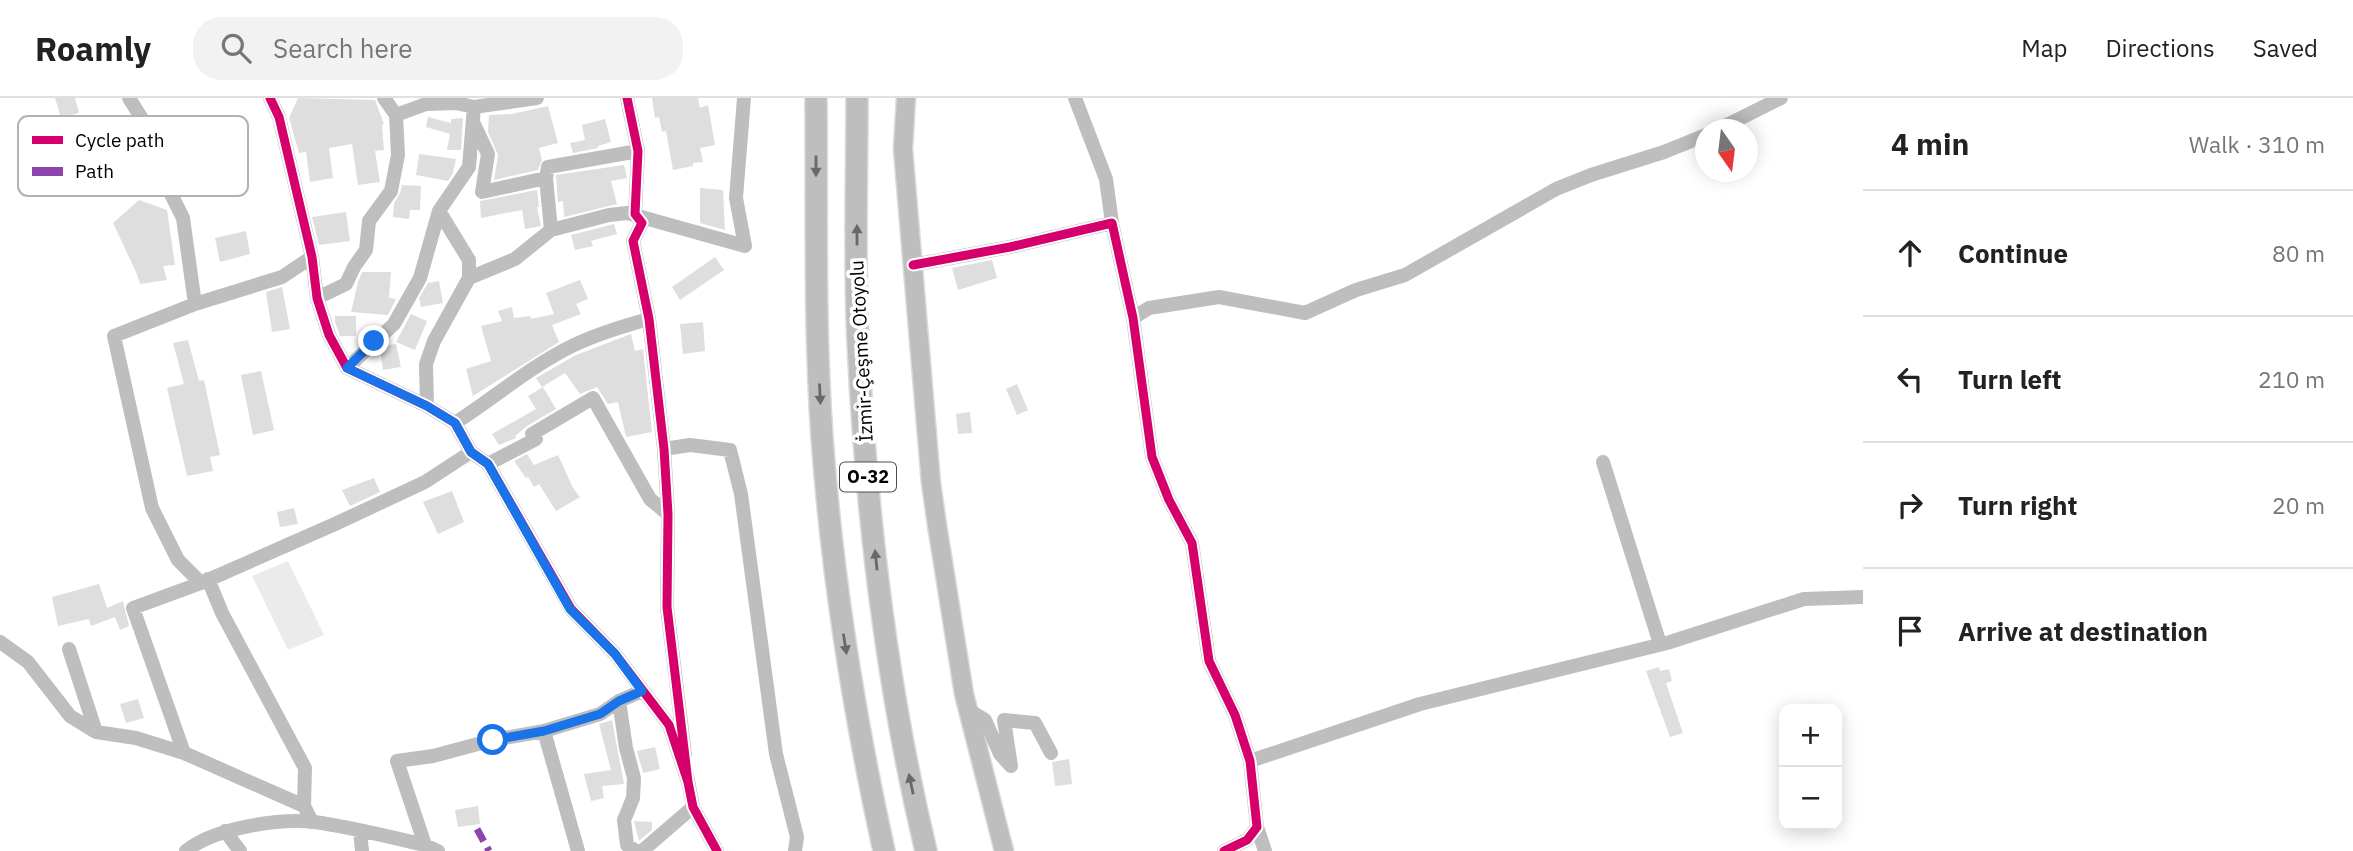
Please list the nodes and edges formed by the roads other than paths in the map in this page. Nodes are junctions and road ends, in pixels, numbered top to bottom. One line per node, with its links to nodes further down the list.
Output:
1 (129, 98): 14 (street)
2 (270, 98): 26 (street)
3 (384, 98): 12 (street)
4 (537, 98): 13 (street)
5 (627, 98): 17 (street)
6 (744, 98): 23 (street)
7 (816, 98): 72 (highway, İzmir-Çeşme Otoyolu / O-32, one-way to 72)
8 (857, 98): 73 (highway, İzmir-Çeşme Otoyolu / O-32, one-way to 8)
9 (906, 98): 27 (main road)
10 (1075, 98): 24 (street)
11 (1780, 98): 15 (street)
12 (396, 114): 13 (street); 30 (street)
13 (473, 115): 19 (street); 20 (street)
14 (140, 116)
15 (1739, 119)
16 (1695, 139): 32 (street)
17 (638, 150): 18 (street); 23 (street)
18 (546, 178): 20 (street); 25 (street)
19 (455, 188): 20 (street); 22 (street)
20 (482, 192)
21 (172, 196): 31 (street)
22 (439, 211): 28 (street); 35 (street)
23 (635, 214): 25 (street); 34 (street)
24 (1112, 223): 27 (street); 29 (street)
25 (551, 230): 28 (street)
26 (312, 257): 30 (street); 31 (street)
27 (913, 265): 50 (main road)
28 (469, 278): 36 (street)
29 (1128, 291): 32 (street); 33 (street)
30 (317, 298): 35 (street)
31 (195, 304): 43 (street)
32 (1149, 308): 33 (street)
33 (1133, 318): 55 (street)
34 (649, 319): 37 (street); 38 (street)
35 (347, 368): 36 (street)
36 (427, 406): 37 (street)
37 (455, 423): 39 (street)
38 (664, 449): 42 (street); 71 (street)
39 (471, 452): 41 (street); 43 (street)
40 (1603, 462): 46 (street)
41 (488, 464): 42 (street); 48 (street)
42 (668, 514): 56 (street)
43 (204, 581): 53 (street); 57 (street)
44 (1863, 597): 46 (street)
45 (0, 642): 52 (street)
46 (1660, 644): 55 (street)
47 (69, 649): 52 (street)
48 (642, 691): 49 (street); 56 (street)
49 (619, 701): 51 (street); 68 (street)
50 (967, 709): 54 (street); 74 (main road)
51 (544, 731): 63 (street); 67 (street)
52 (96, 732): 53 (street)
53 (184, 753): 57 (street)
54 (1051, 753)
55 (1250, 761): 60 (street)
56 (688, 782): 58 (street)
57 (304, 806): 59 (street)
58 (693, 807): 69 (street); 70 (street)
59 (312, 822): 61 (street); 62 (street)
60 (1257, 827): 75 (street); 76 (street)
61 (225, 831): 64 (street); 65 (street)
62 (360, 831): 63 (street); 66 (street)
63 (431, 848)
64 (186, 851)
65 (240, 851)
66 (362, 851)
67 (578, 851)
68 (636, 851)
69 (642, 851)
70 (717, 851)
71 (795, 851)
72 (884, 851)
73 (926, 851)
74 (1004, 851)
75 (1224, 851)
76 (1265, 851)

